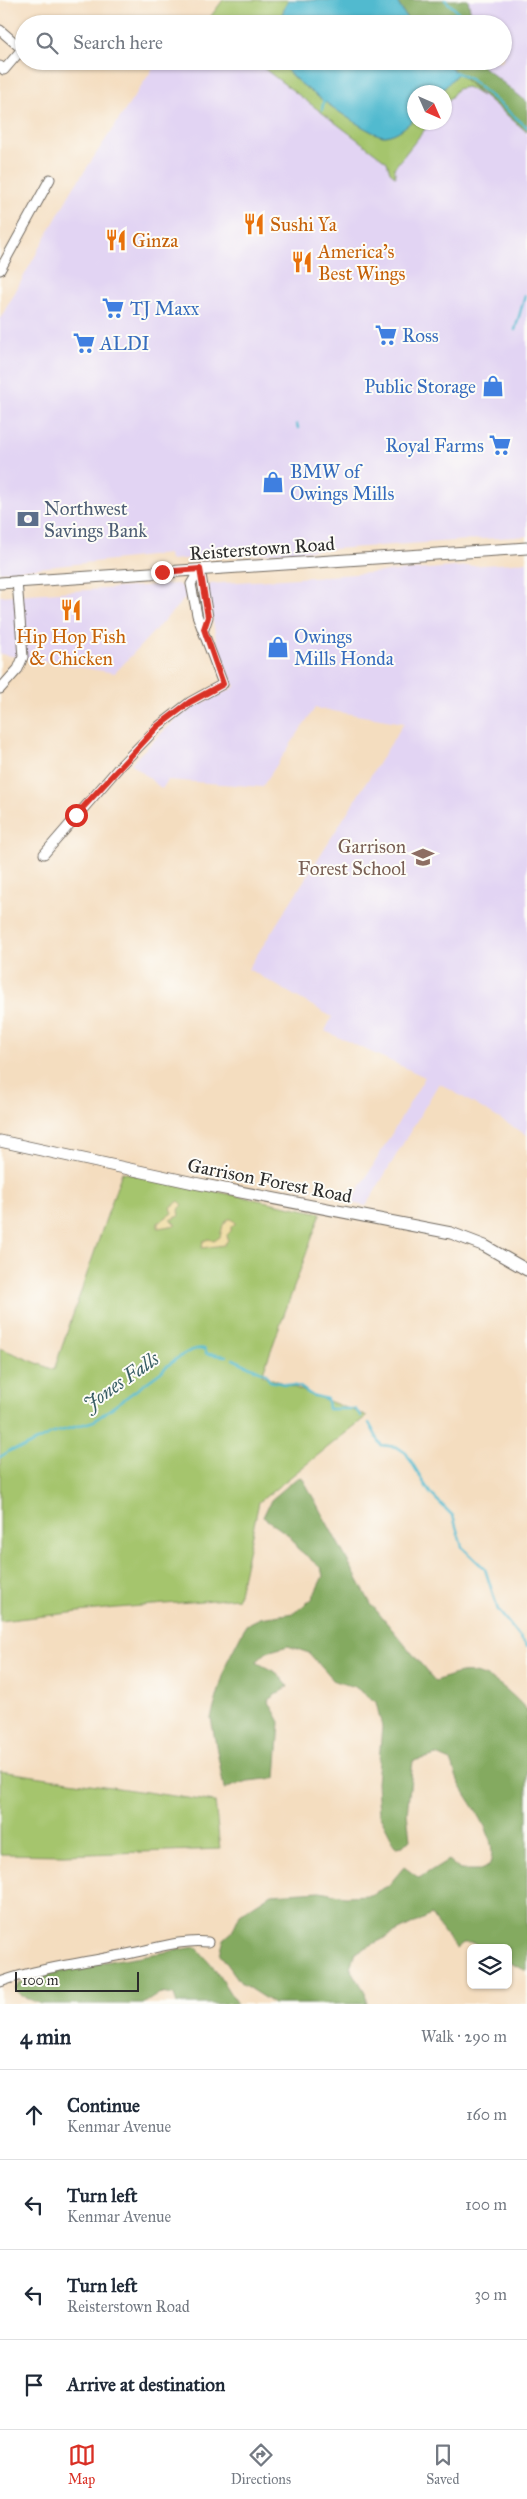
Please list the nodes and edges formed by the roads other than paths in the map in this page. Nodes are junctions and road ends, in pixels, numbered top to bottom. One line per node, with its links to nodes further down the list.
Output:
1 (0, 30): 2 (street)
2 (15, 44)
3 (15, 58): 4 (street)
4 (0, 66)
5 (50, 180): 6 (street)
6 (0, 270)
7 (527, 548): 8 (main road, Reisterstown Road)
8 (200, 569): 9 (main road, Reisterstown Road); 12 (street)
9 (16, 582): 10 (main road, Reisterstown Road); 11 (street)
10 (0, 583)
11 (0, 690)
12 (44, 854)
13 (0, 1141): 14 (main road, Garrison Forest Road)
14 (527, 1270)
15 (208, 1942): 16 (street)
16 (0, 1982)

